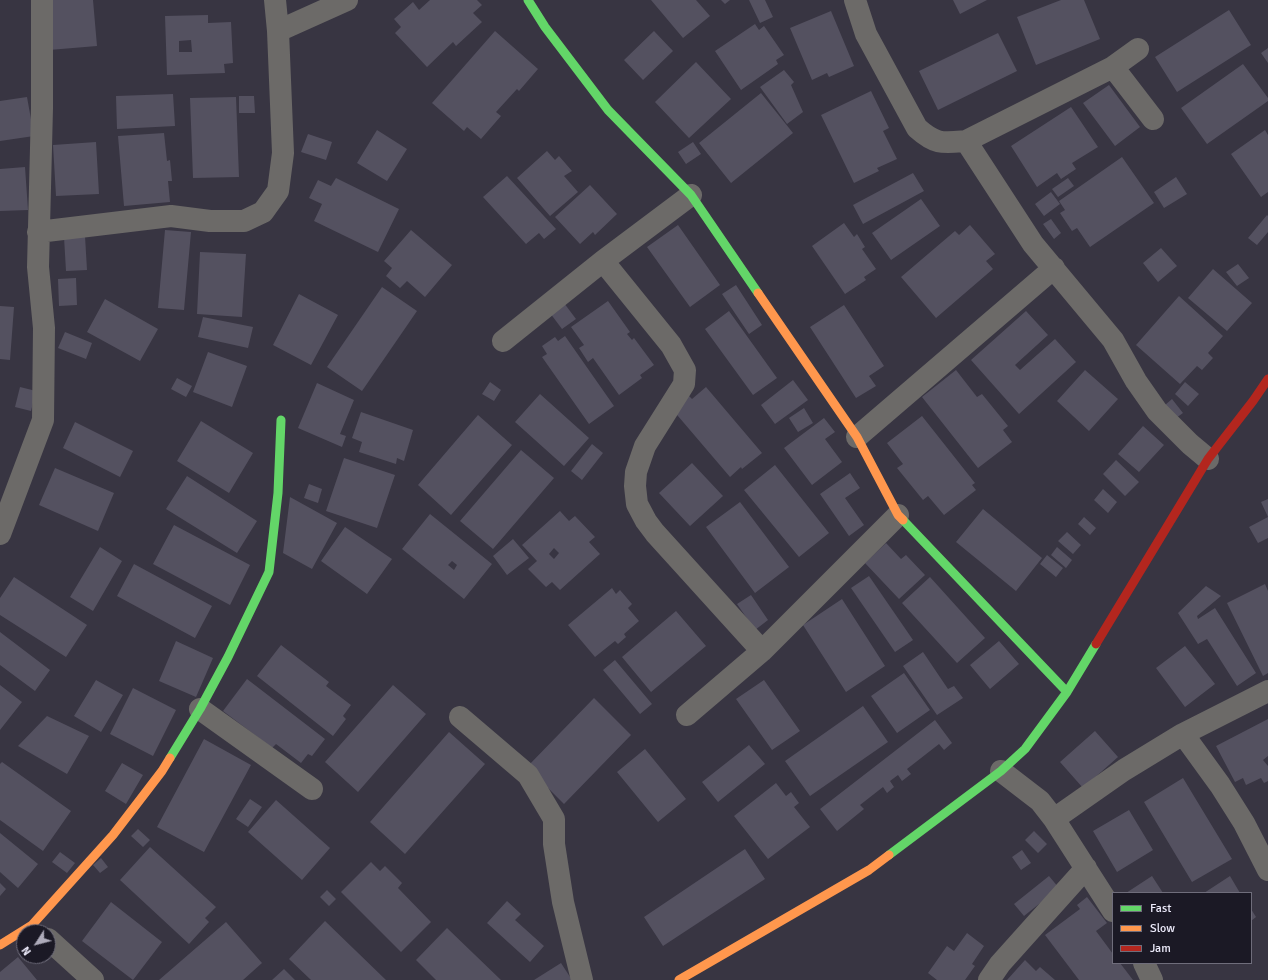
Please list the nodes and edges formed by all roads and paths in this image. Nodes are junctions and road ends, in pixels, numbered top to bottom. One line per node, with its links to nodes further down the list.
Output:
1 (42, 0): 12 (street)
2 (275, 0): 6 (street)
3 (347, 0): 6 (street)
4 (528, 0): 11 (street)
5 (854, 0): 10 (street)
6 (278, 30): 12 (street)
7 (1138, 48): 8 (street)
8 (1113, 67): 9 (street); 10 (street)
9 (1153, 119)
10 (966, 141): 14 (street)
11 (691, 195): 13 (street); 18 (street)
12 (38, 232): 21 (street)
13 (603, 261): 15 (street); 22 (street)
14 (1054, 268): 18 (street); 19 (street)
15 (502, 341)
16 (1268, 379): 19 (street)
17 (280, 420): 25 (street)
18 (857, 437): 20 (street)
19 (1208, 459): 24 (street)
20 (898, 515): 22 (street); 24 (street)
21 (0, 534)
22 (762, 650): 26 (street)
23 (1268, 691): 28 (street)
24 (1067, 692): 29 (street)
25 (200, 709): 30 (street); 35 (street)
26 (687, 715)
27 (460, 717): 41 (street)
28 (1183, 734): 31 (street); 33 (street)
29 (1001, 771): 31 (street); 42 (street)
30 (312, 789)
31 (1054, 819): 32 (street)
32 (1086, 868): 34 (street); 43 (street)
33 (1268, 870)
34 (1112, 910)
35 (39, 924)
36 (16, 937): 37 (street)
37 (0, 945)
38 (56, 946): 40 (street)
39 (1144, 964): 44 (street)
40 (93, 980)
41 (582, 980)
42 (679, 980)
43 (989, 980)
44 (1152, 980)

